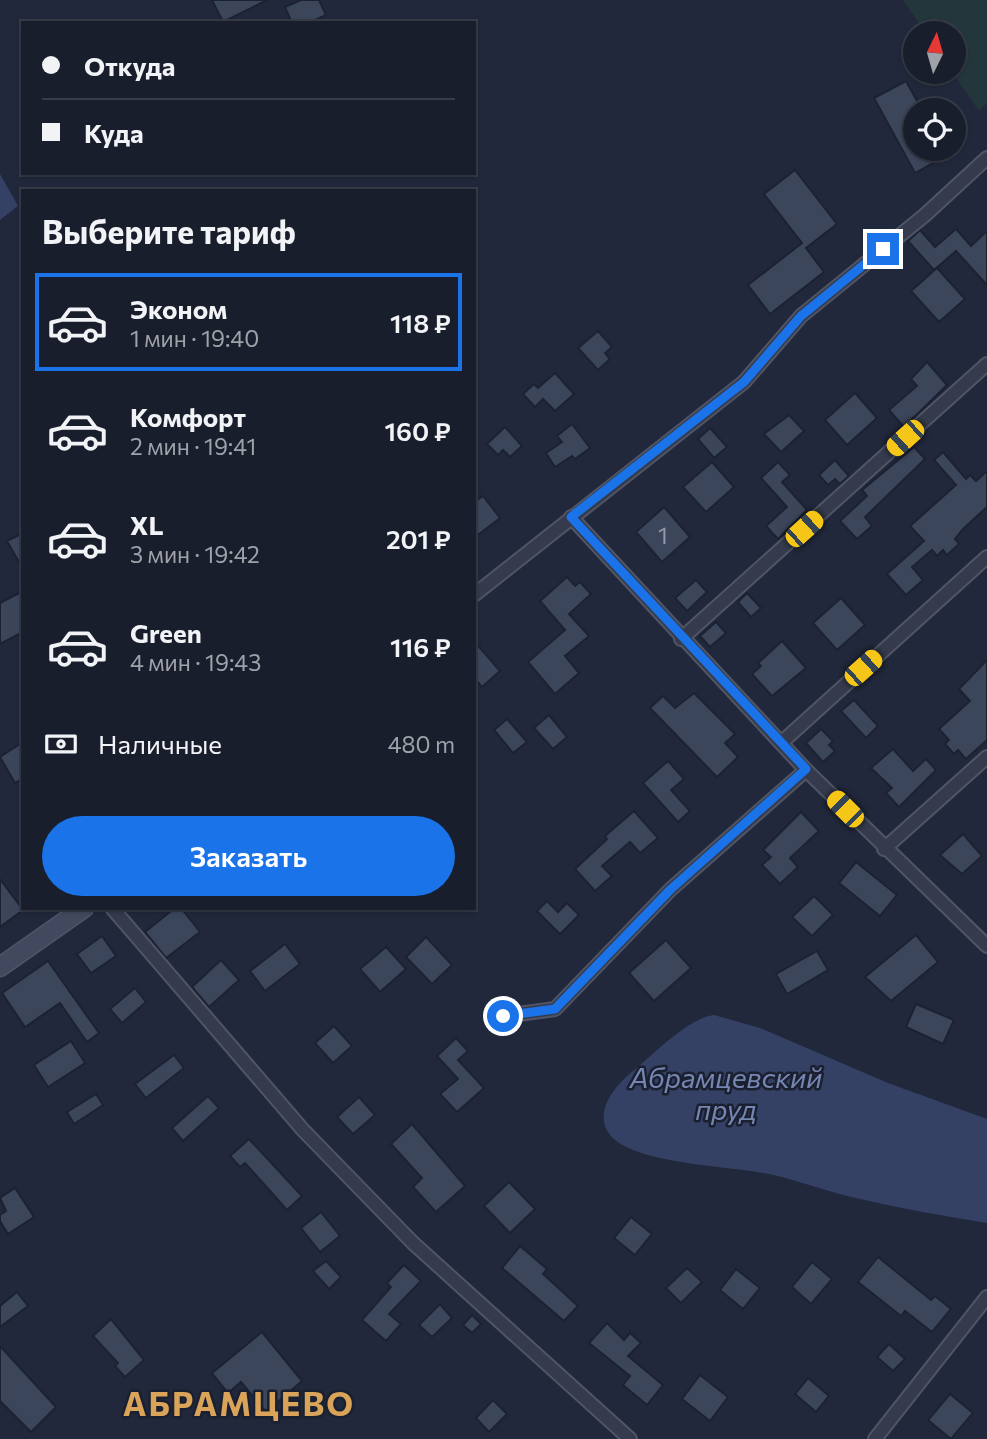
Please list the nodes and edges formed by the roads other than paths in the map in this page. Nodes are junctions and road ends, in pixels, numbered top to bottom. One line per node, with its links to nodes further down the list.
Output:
1 (987, 158): 3 (street)
2 (987, 364): 6 (street)
3 (571, 517): 5 (street); 6 (street)
4 (987, 557): 7 (street)
5 (476, 593)
6 (681, 639): 7 (street)
7 (781, 743): 9 (street)
8 (987, 757): 10 (street)
9 (806, 769): 10 (street); 15 (street)
10 (884, 849): 13 (street)
11 (81, 910): 14 (street)
12 (114, 910): 17 (street)
13 (987, 946)
14 (0, 968)
15 (503, 1016)
16 (987, 1297): 18 (street)
17 (630, 1439)
18 (874, 1439)

